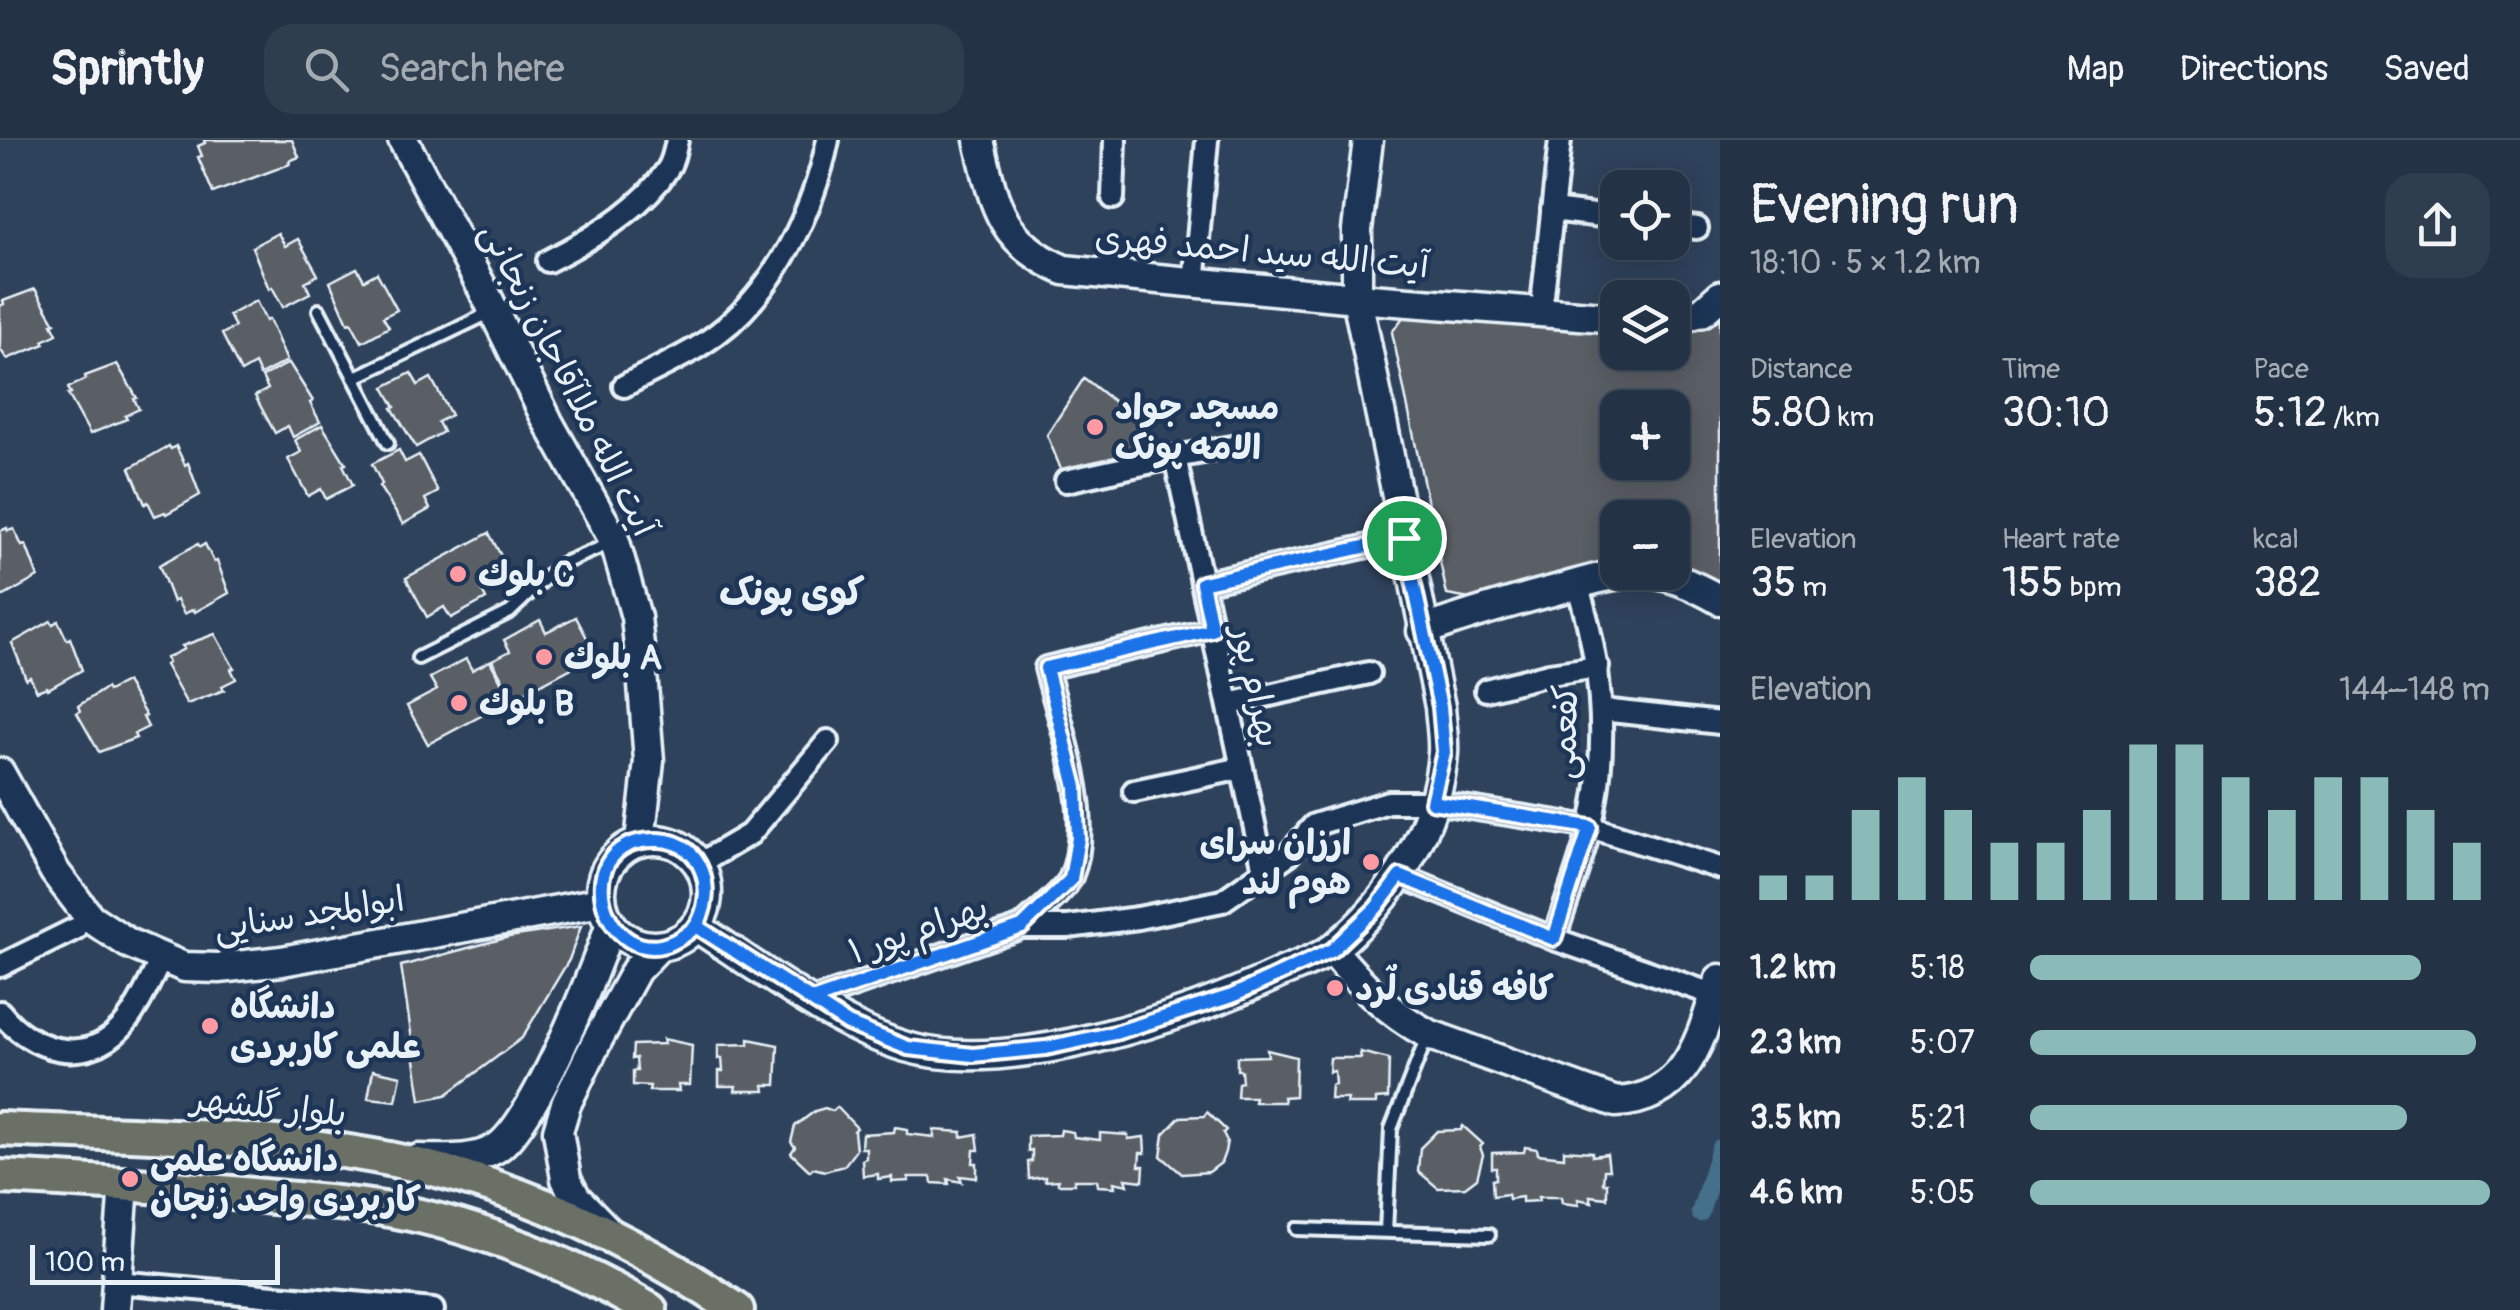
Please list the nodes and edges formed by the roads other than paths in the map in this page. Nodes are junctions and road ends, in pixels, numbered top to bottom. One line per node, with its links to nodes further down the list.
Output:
1 (678, 140): 14 (street)
2 (828, 140): 24 (street)
3 (979, 140): 15 (main road, آیت الله سید احمد فهری)
4 (1116, 140): 9 (street)
5 (1207, 140): 15 (street)
6 (1368, 140): 18 (main road)
7 (1560, 140): 10 (street)
8 (413, 144): 19 (main road, آیت الله ملاآقاجان زنجانی)
9 (1112, 198)
10 (1552, 210): 11 (street); 16 (street)
11 (1600, 216)
12 (1690, 227): 13 (street)
13 (1697, 228)
14 (548, 261)
15 (1194, 284): 18 (main road, آیت الله سید احمد فهری)
16 (1543, 294)
17 (1720, 296): 21 (main road)
18 (1357, 298): 22 (main road, آیت الله سید احمد فهری); 29 (main road)
19 (492, 307): 23 (lane); 30 (main road, آیت الله ملاآقاجان زنجانی)
20 (319, 310): 23 (lane)
21 (1690, 315)
22 (1600, 317)
23 (354, 378): 25 (lane)
24 (624, 386)
25 (388, 443)
26 (1249, 444): 27 (street)
27 (1175, 457): 28 (street); 31 (street, بهرام پور)
28 (1066, 482)
29 (1404, 538): 31 (street); 35 (main road)
30 (615, 542): 36 (lane); 49 (main road, آیت الله ملاآقاجان زنجانی)
31 (1202, 583): 34 (street, بهرام پور)
32 (1578, 584): 33 (main road); 35 (main road); 37 (street, کفعمی)
33 (1720, 600)
34 (1212, 630): 40 (street, بهرام پور); 56 (street)
35 (1422, 631): 47 (main road)
36 (418, 658)
37 (1598, 667): 39 (street); 41 (street, کفعمی)
38 (1369, 673): 40 (street)
39 (1486, 690)
40 (1228, 704): 44 (street, بهرام پور)
41 (1602, 710): 42 (street); 48 (street, کفعمی)
42 (1720, 723)
43 (828, 741): 50 (street)
44 (1242, 768): 46 (street); 52 (street, بهرام پور)
45 (0, 773): 61 (main road, ابوالمجد سنایی)
46 (1134, 791)
47 (1432, 802): 48 (street, بهرام پور ۱); 52 (street, بهرام پور ۱); 53 (main road)
48 (1590, 827): 51 (street, بهرام پور ۱); 58 (street, کفعمی)
49 (640, 841): 50 (main road); 54 (main road)
50 (699, 864): 55 (main road)
51 (1720, 868)
52 (1264, 870): 56 (street, بهرام پور ۱)
53 (1400, 876): 58 (street); 60 (main road)
54 (606, 913): 59 (main road); 61 (main road, ابوالمجد سنایی); 70 (main road)
55 (696, 926): 59 (main road); 64 (main road)
56 (1022, 927): 64 (street, بهرام پور ۱)
57 (75, 929): 62 (street)
58 (1554, 939): 63 (street)
59 (659, 946): 75 (main road)
60 (1332, 950): 64 (main road); 67 (main road)
61 (162, 958): 66 (street)
62 (0, 966)
63 (1717, 986): 67 (main road)
64 (812, 1000)
65 (0, 1012): 66 (street)
66 (10, 1033)
67 (1428, 1034): 74 (lane)
68 (0, 1129): 69 (main road, بلوار گلشهر)
69 (126, 1134): 70 (main road, بلوار گلشهر); 72 (main road)
70 (390, 1159): 75 (main road, بلوار گلشهر)
71 (0, 1177): 72 (main road)
72 (124, 1183): 77 (main road); 79 (main road)
73 (1297, 1229): 74 (lane)
74 (1386, 1231): 76 (lane)
75 (610, 1233): 80 (main road, بلوار گلشهر)
76 (1489, 1235)
77 (116, 1296): 78 (street)
78 (434, 1310)
79 (650, 1310)
80 (737, 1310)

